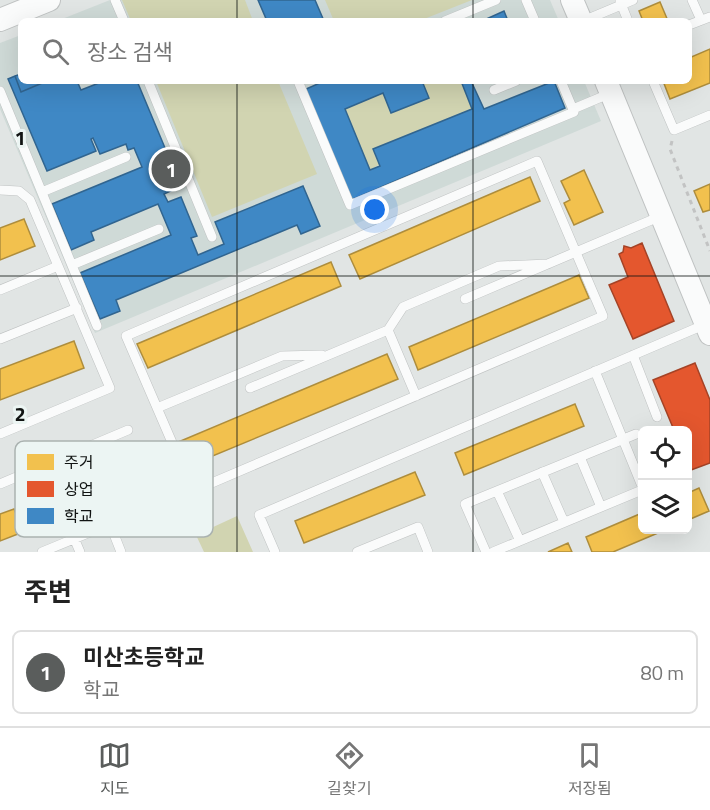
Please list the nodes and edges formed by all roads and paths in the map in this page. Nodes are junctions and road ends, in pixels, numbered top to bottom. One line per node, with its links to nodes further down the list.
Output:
1 (49, 0): 16 (street)
2 (115, 0): 9 (lane)
3 (496, 0): 10 (lane)
4 (526, 0): 11 (lane)
5 (572, 0): 12 (street)
6 (633, 0): 8 (lane)
7 (692, 0): 15 (lane)
8 (620, 2): 13 (lane); 14 (lane)
9 (123, 18)
10 (452, 18)
11 (534, 18)
12 (581, 18)
13 (588, 18)
14 (627, 18)
15 (706, 18): 17 (lane)
16 (0, 20)
17 (692, 24)
18 (149, 84): 34 (lane)
19 (299, 84): 26 (lane)
20 (509, 84): 24 (lane)
21 (562, 84): 26 (lane)
22 (654, 84): 28 (lane)
23 (608, 87): 26 (lane); 32 (street)
24 (494, 90)
25 (0, 91): 31 (lane)
26 (573, 109)
27 (710, 115): 28 (lane)
28 (674, 130): 36 (path)
29 (126, 157): 31 (lane)
30 (0, 190): 39 (lane)
31 (42, 192): 38 (lane)
32 (661, 216): 35 (lane); 44 (street)
33 (159, 229): 38 (lane)
34 (212, 237)
35 (577, 251): 37 (lane); 51 (lane); 52 (lane)
36 (710, 251)
37 (548, 264): 41 (lane); 45 (lane)
38 (72, 265): 43 (lane)
39 (58, 266): 40 (lane); 42 (lane)
40 (0, 290)
41 (465, 299)
42 (77, 308): 46 (lane); 55 (lane)
43 (97, 326)
44 (708, 329): 48 (lane)
45 (388, 330): 47 (lane); 51 (lane)
46 (0, 339)
47 (330, 354): 50 (lane); 52 (lane)
48 (633, 355): 49 (lane); 53 (lane)
49 (595, 372): 57 (lane); 77 (lane)
50 (250, 388)
51 (416, 396): 64 (lane)
52 (157, 408): 59 (lane)
53 (657, 417)
54 (128, 430): 58 (lane)
55 (0, 434)
56 (636, 434): 57 (lane)
57 (623, 440): 60 (lane); 63 (lane)
58 (102, 441)
59 (171, 441)
60 (580, 457): 61 (lane); 68 (lane)
61 (543, 472): 67 (lane); 69 (lane)
62 (15, 478): 65 (lane)
63 (639, 480)
64 (213, 482)
65 (0, 484)
66 (638, 490): 68 (lane)
67 (497, 491): 72 (lane); 80 (lane)
68 (602, 507): 69 (lane)
69 (564, 522): 72 (lane)
70 (115, 537): 76 (lane)
71 (74, 538): 74 (lane); 75 (lane)
72 (520, 541): 81 (lane)
73 (369, 550): 78 (lane); 79 (lane)
74 (42, 552)
75 (80, 552)
76 (121, 552)
77 (275, 552)
78 (357, 552)
79 (428, 552)
80 (486, 552)
81 (493, 552)

